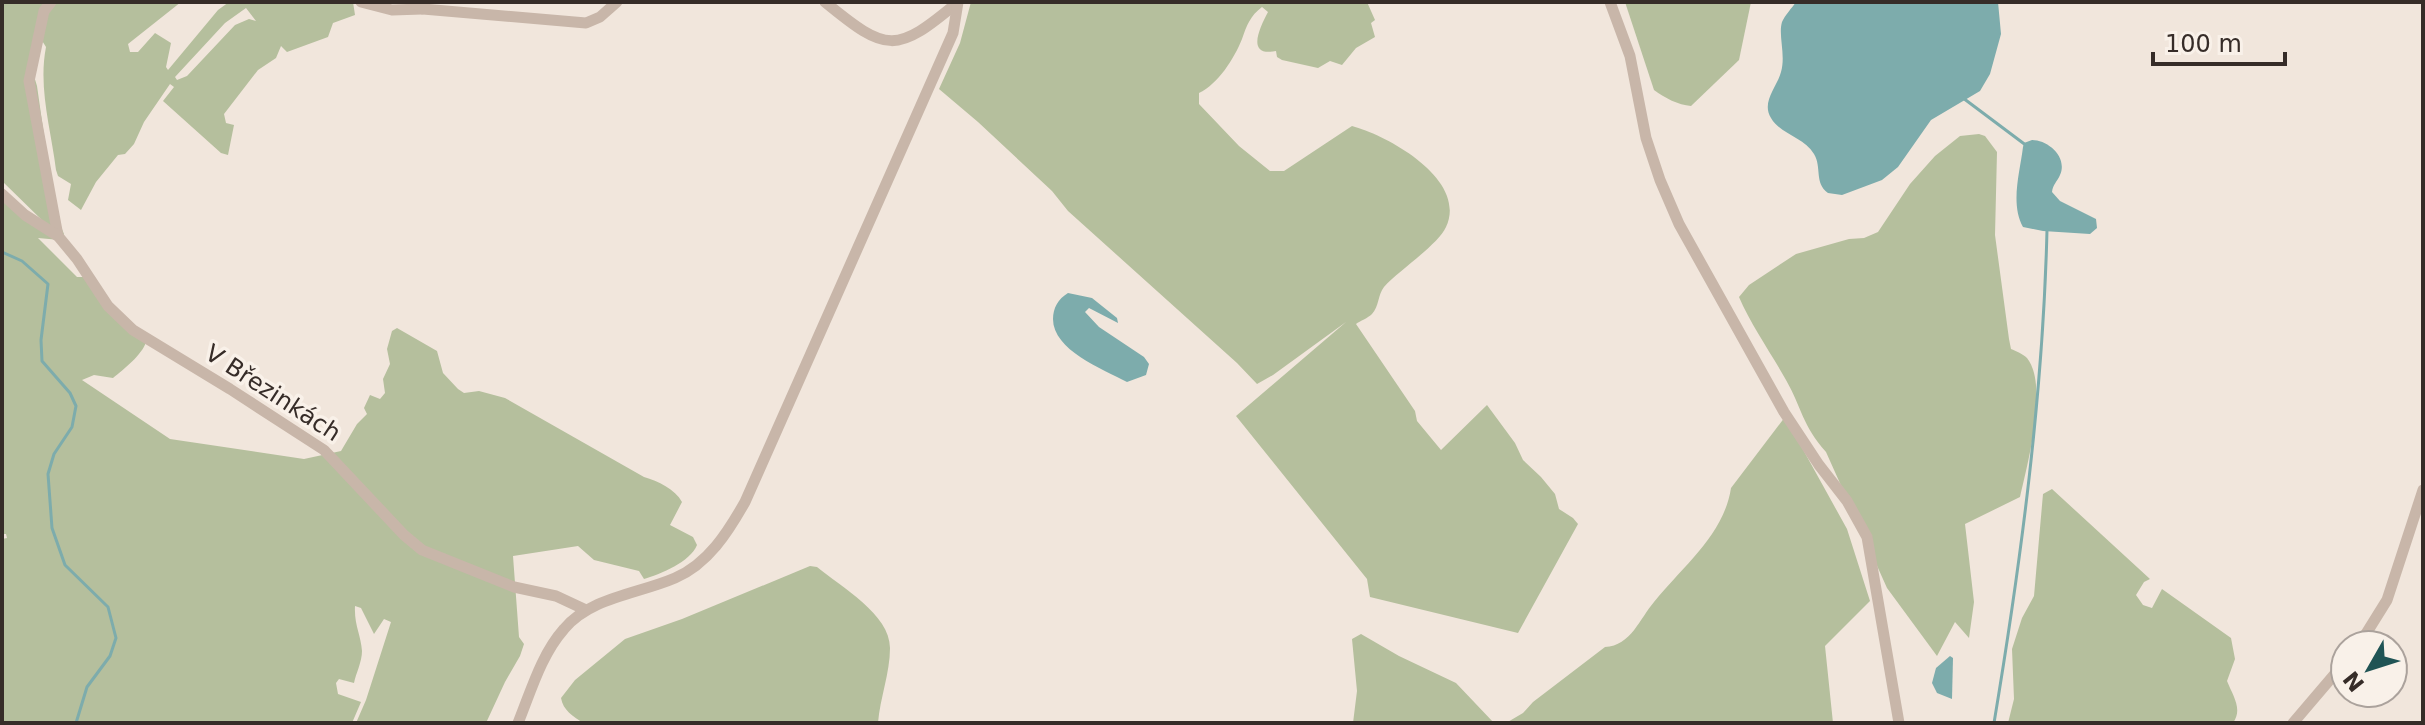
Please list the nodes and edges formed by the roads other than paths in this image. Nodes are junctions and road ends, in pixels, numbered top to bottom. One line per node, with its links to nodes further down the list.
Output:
1 (51, 2): 9 (street)
2 (361, 2): 7 (street)
3 (617, 2): 7 (street)
4 (825, 2): 5 (street)
5 (958, 2): 11 (street)
6 (1610, 2): 15 (street)
7 (418, 5)
8 (2, 194): 9 (street, V Březinkách)
9 (58, 236): 11 (street, V Březinkách)
10 (2423, 490): 12 (street)
11 (586, 610): 14 (street)
12 (2369, 629)
13 (2329, 681): 16 (street)
14 (518, 723)
15 (1899, 723)
16 (2293, 723)

